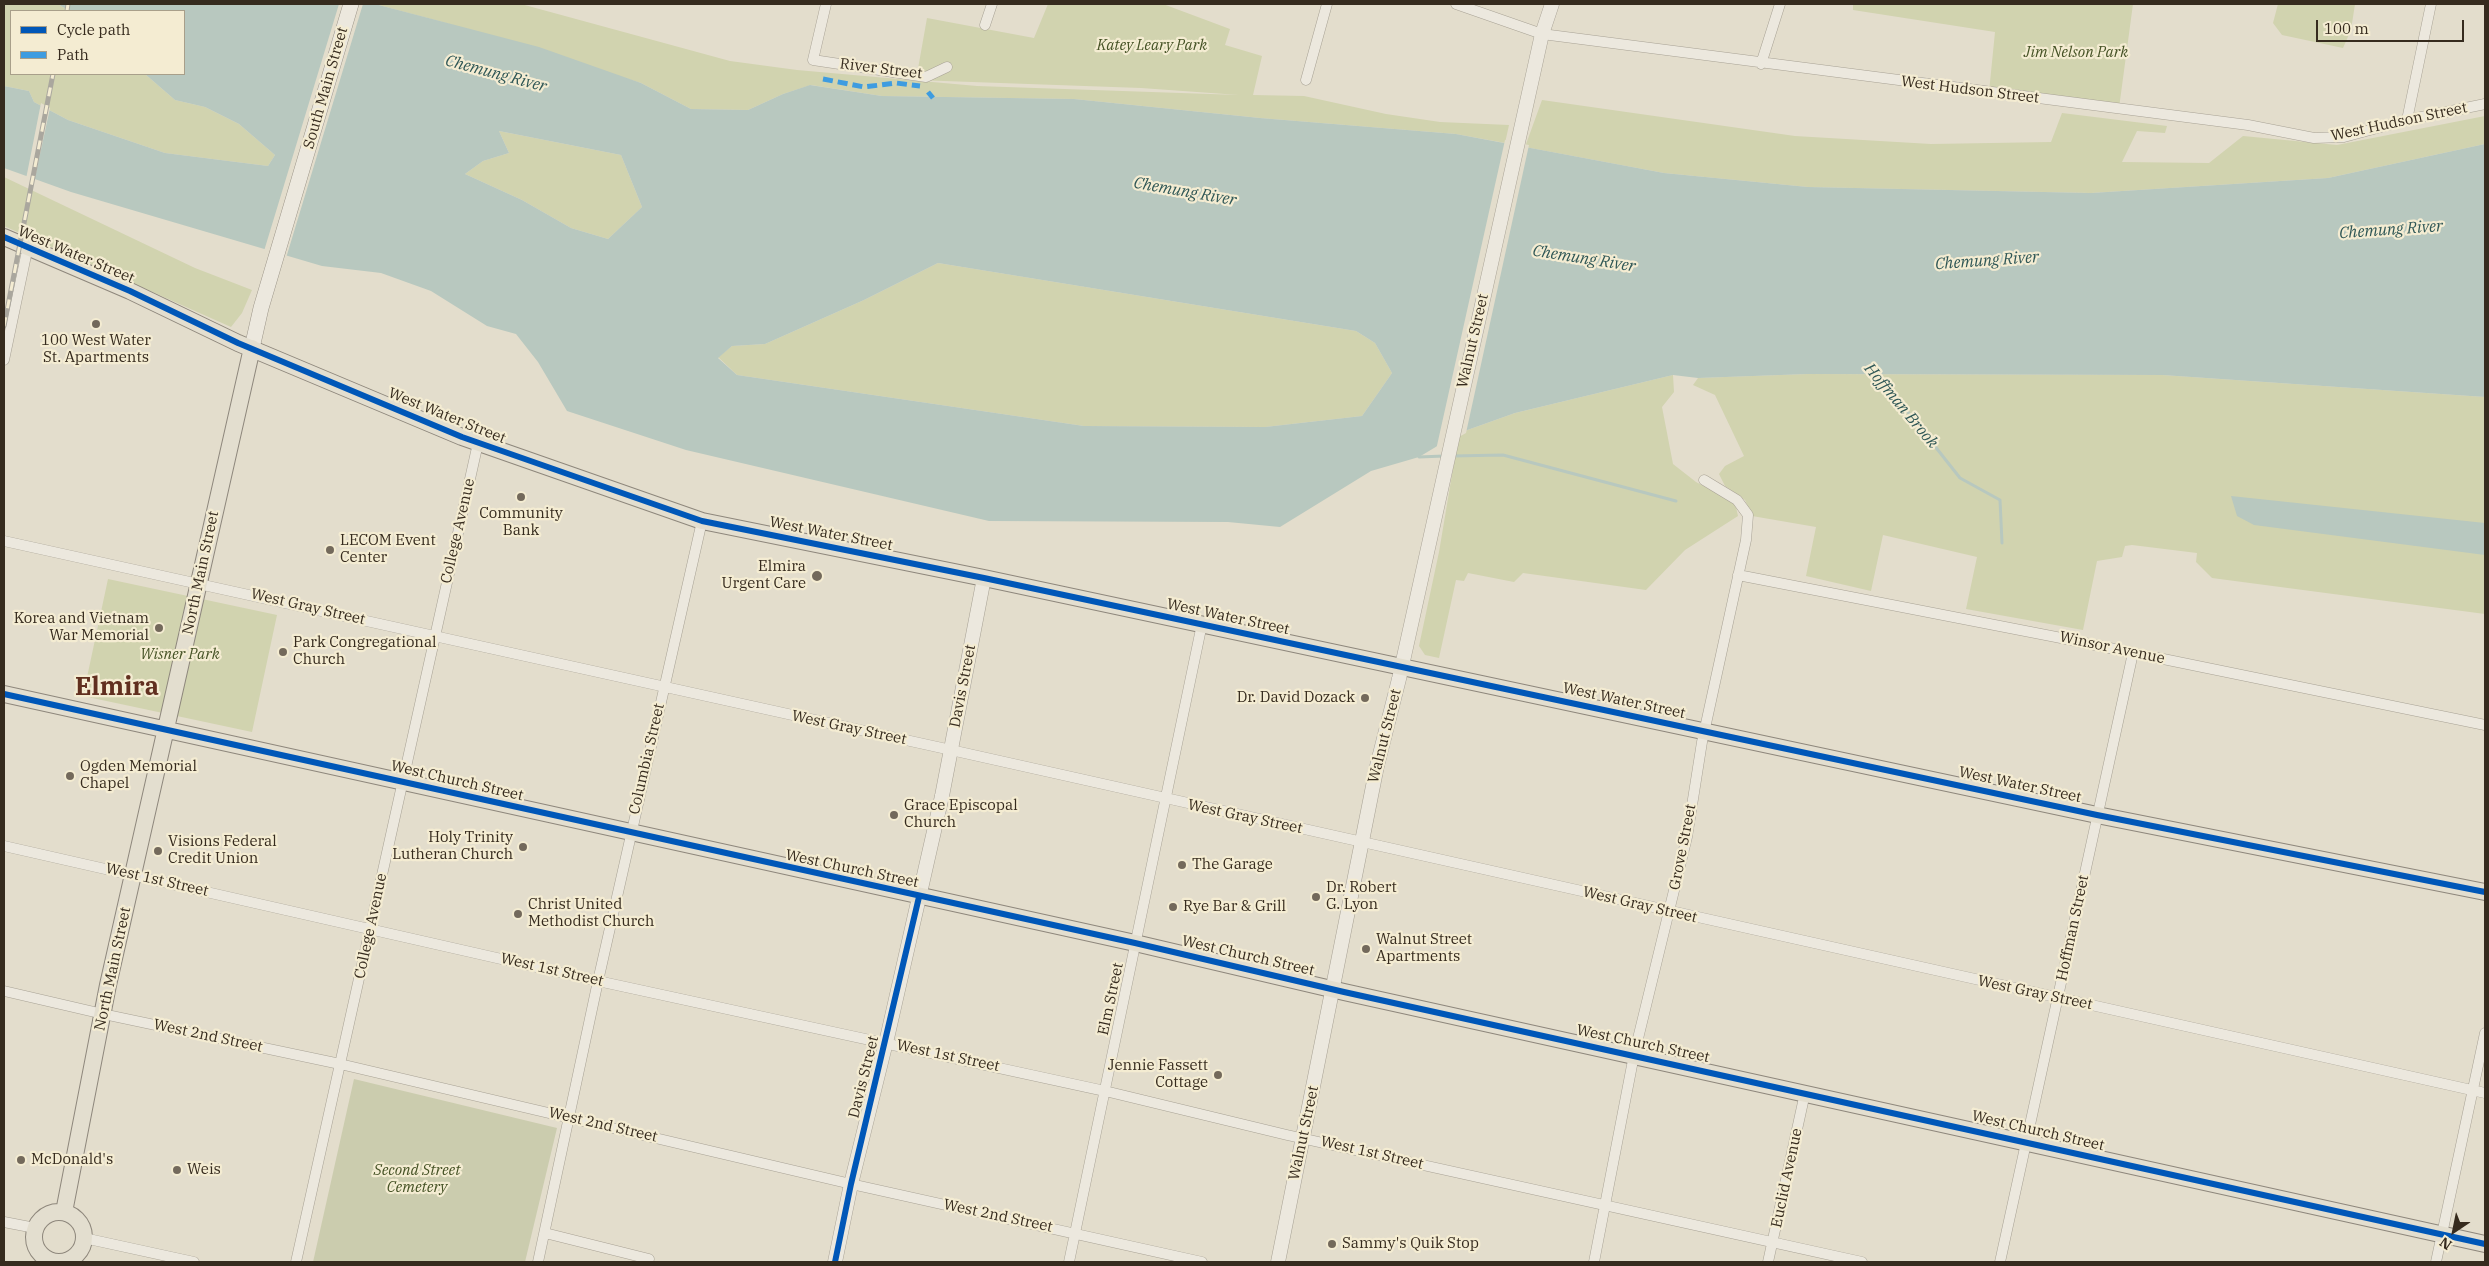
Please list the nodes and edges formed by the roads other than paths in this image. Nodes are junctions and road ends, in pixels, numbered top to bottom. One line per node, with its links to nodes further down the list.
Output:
1 (351, 4): 16 (main road, South Main Street)
2 (826, 4): 12 (street, River Street)
3 (992, 4): 9 (street)
4 (1327, 4): 13 (street)
5 (1456, 4): 10 (street, West Hudson Street)
6 (1552, 4): 10 (street, Walnut Street)
7 (1780, 4): 11 (street)
8 (2431, 4): 15 (street)
9 (985, 25)
10 (1542, 34): 11 (street, West Hudson Street); 31 (street, Walnut Street)
11 (1761, 64): 15 (street, West Hudson Street)
12 (947, 67)
13 (1306, 80)
14 (2485, 104): 15 (street, West Hudson Street)
15 (2407, 120)
16 (301, 172): 19 (main road, North Main Street)
17 (4, 238): 18 (main road, West Water Street)
18 (28, 246): 19 (main road, West Water Street); 20 (street)
19 (252, 348): 21 (main road, West Water Street); 27 (main road, North Main Street)
20 (4, 360)
21 (478, 443): 23 (main road, West Water Street); 29 (street, College Avenue)
22 (1704, 480): 25 (street, Grove Street)
23 (702, 521): 26 (main road, West Water Street); 32 (street, Columbia Street)
24 (4, 541): 27 (street, West Gray Street)
25 (1738, 575): 30 (street, Winsor Avenue); 36 (street, Grove Street)
26 (984, 578): 28 (main road, West Water Street); 37 (street, Davis Street)
27 (199, 583): 29 (street, West Gray Street); 35 (main road, North Main Street)
28 (1202, 624): 31 (main road, West Water Street); 39 (street, Elm Street)
29 (435, 636): 32 (street, West Gray Street); 38 (street, College Avenue)
30 (2133, 653): 34 (street, Winsor Avenue); 40 (street, Hoffman Street)
31 (1401, 668): 36 (main road, West Water Street); 42 (street, Walnut Street)
32 (663, 687): 37 (street, West Gray Street); 41 (street, Columbia Street)
33 (4, 694): 35 (main road, West Church Street)
34 (2485, 725)
35 (166, 730): 38 (main road, West Church Street); 44 (main road, North Main Street)
36 (1704, 731): 40 (main road, West Water Street); 47 (street, Grove Street)
37 (951, 750): 39 (street, West Gray Street); 46 (street, Davis Street)
38 (402, 782): 41 (main road, West Church Street); 48 (street, College Avenue)
39 (1165, 799): 42 (street, West Gray Street); 49 (street, Elm Street)
40 (2097, 815): 45 (main road, West Water Street); 53 (street, Hoffman Street)
41 (631, 834): 46 (main road, West Church Street); 50 (street, Columbia Street)
42 (1361, 842): 47 (street, West Gray Street); 51 (street, Walnut Street)
43 (4, 846): 44 (street, West 1st Street)
44 (134, 875): 48 (street, West 1st Street); 54 (main road, North Main Street)
45 (2485, 892)
46 (919, 897): 49 (main road, West Church Street); 56 (street, Davis Street)
47 (1669, 912): 53 (street, West Gray Street); 57 (street, Grove Street)
48 (370, 929): 50 (street, West 1st Street); 58 (street, College Avenue)
49 (1135, 943): 51 (main road, West Church Street); 60 (street, Elm Street)
50 (598, 981): 56 (street, West 1st Street); 63 (street, Columbia Street)
51 (1334, 989): 57 (main road, West Church Street); 64 (street, Walnut Street)
52 (4, 991): 54 (street, West 2nd Street)
53 (2058, 998): 59 (street, West Gray Street); 65 (street, Hoffman Street)
54 (103, 1014): 58 (street, West 2nd Street); 68 (main road, North Main Street)
55 (2485, 1033): 59 (street)
56 (886, 1043): 60 (street, West 1st Street); 66 (street, Davis Street)
57 (1634, 1055): 61 (main road, West Church Street); 67 (street, Grove Street)
58 (340, 1064): 63 (street, West 2nd Street); 81 (street, College Avenue)
59 (2473, 1090): 62 (street, West Gray Street); 73 (street)
60 (1105, 1091): 64 (street, West 1st Street); 72 (street, Elm Street)
61 (1805, 1093): 65 (main road, West Church Street); 75 (street, Euclid Avenue)
62 (2485, 1093)
63 (570, 1117): 66 (street, West 2nd Street); 71 (street, Columbia Street)
64 (1303, 1138): 67 (street, West 1st Street); 86 (street, Walnut Street)
65 (2024, 1141): 73 (main road, West Church Street); 90 (street, Hoffman Street)
66 (851, 1184): 72 (street, West 2nd Street); 83 (street, Davis Street)
67 (1606, 1206): 75 (street, West 1st Street); 87 (street, Grove Street)
68 (64, 1212): 70 (main road); 74 (main road)
69 (4, 1222): 70 (street)
70 (35, 1228): 77 (main road)
71 (545, 1233): 78 (street); 82 (street, Columbia Street)
72 (1075, 1234): 84 (street, Elm Street); 85 (street, West 2nd Street)
73 (2442, 1235): 76 (main road, West Church Street); 91 (street)
74 (84, 1238): 79 (main road); 80 (street)
75 (1772, 1244): 88 (street, Euclid Avenue); 89 (street, West 1st Street)
76 (2485, 1244)
77 (42, 1259): 79 (main road)
78 (649, 1259)
79 (67, 1261)
80 (194, 1262)
81 (296, 1262)
82 (538, 1262)
83 (835, 1262)
84 (1069, 1262)
85 (1202, 1262)
86 (1278, 1262)
87 (1594, 1262)
88 (1768, 1262)
89 (1862, 1262)
90 (2000, 1262)
91 (2436, 1262)

